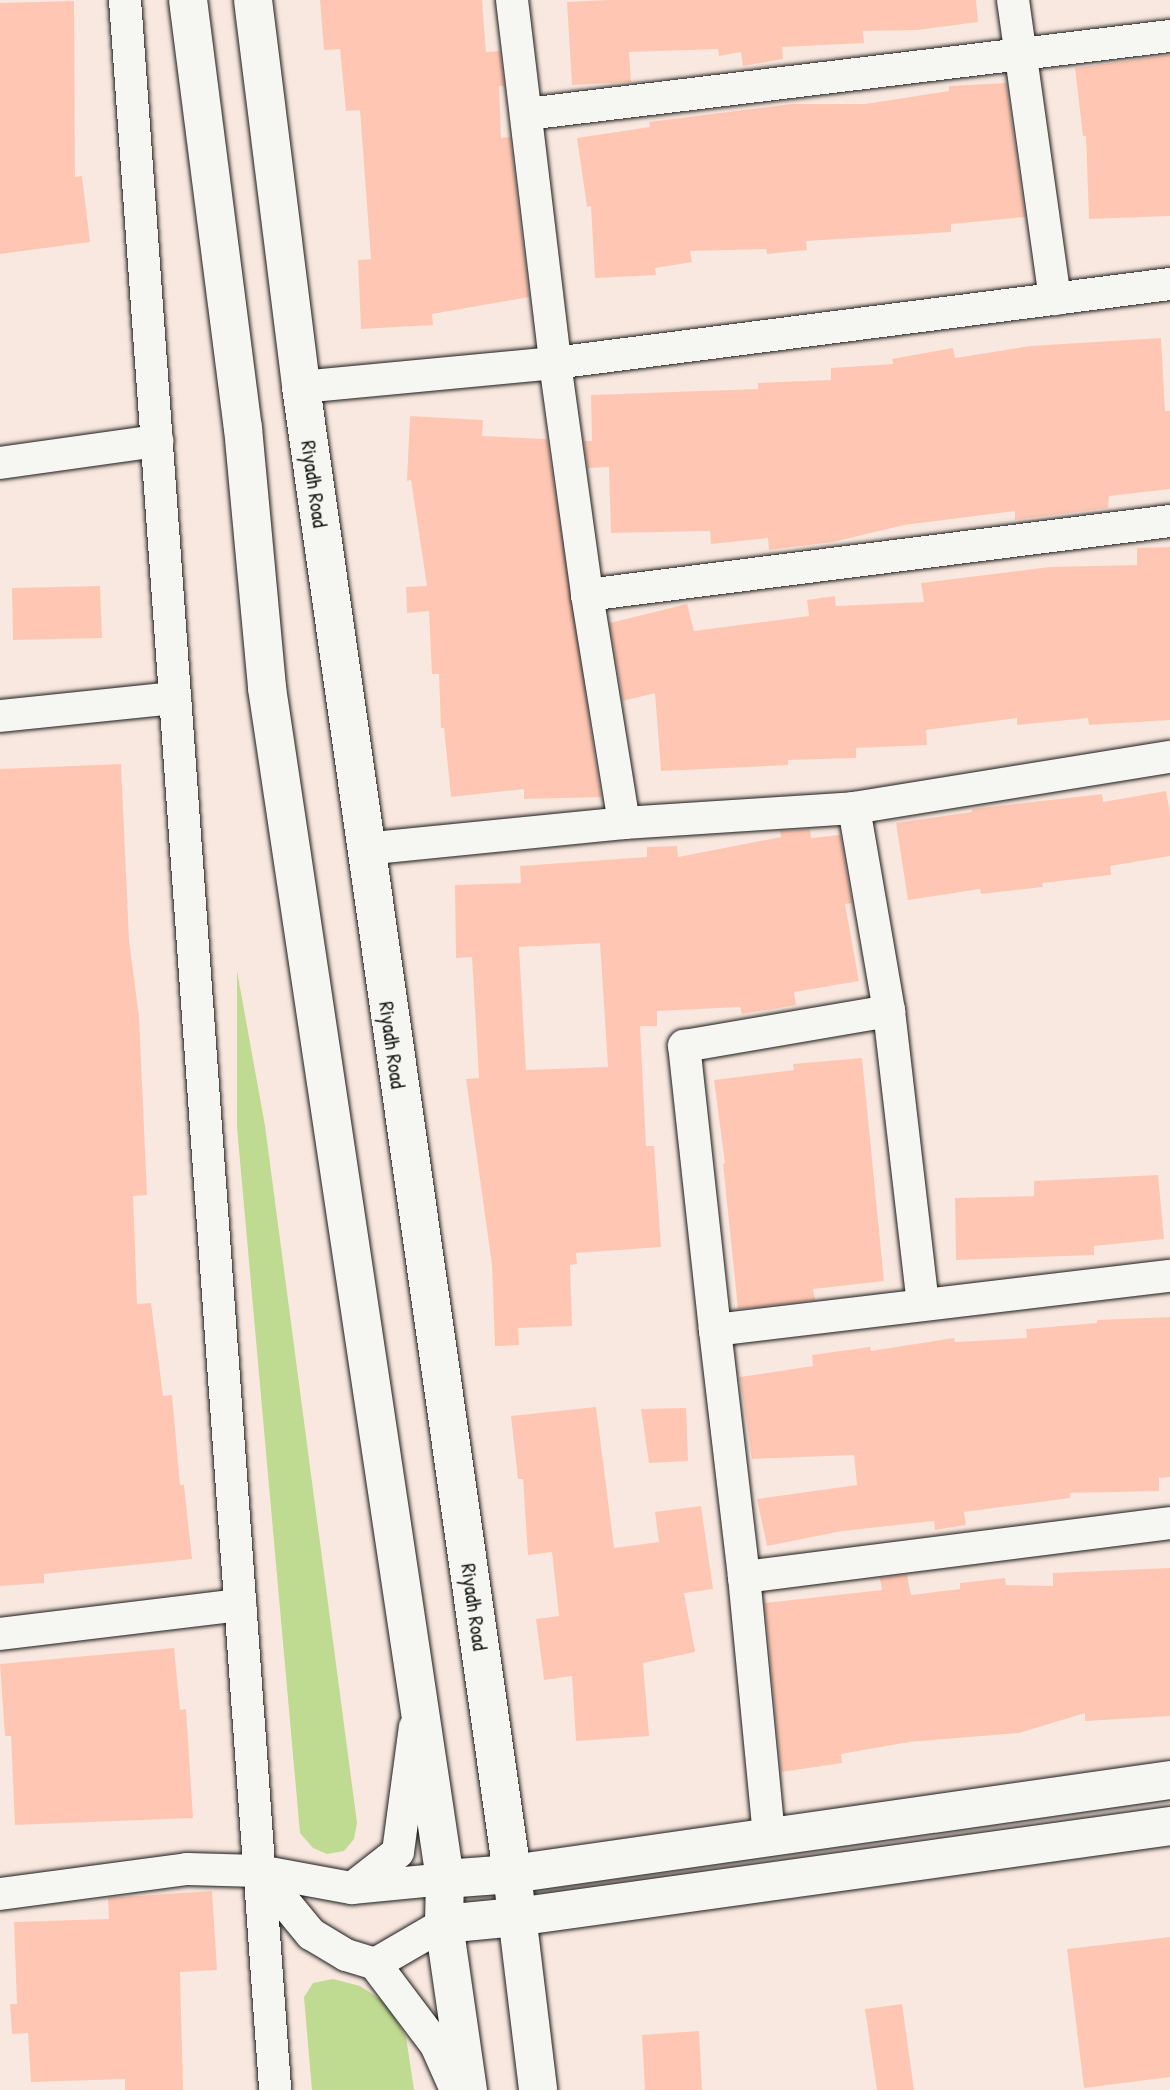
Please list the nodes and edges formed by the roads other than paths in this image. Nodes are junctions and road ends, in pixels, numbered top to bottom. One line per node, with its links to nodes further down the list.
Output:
1 (125, 0): 13 (street)
2 (188, 0): 31 (street)
3 (253, 0): 12 (street, Riyadh Road)
4 (513, 0): 8 (street)
5 (1013, 0): 7 (street)
6 (1170, 36): 7 (street)
7 (1018, 53): 8 (street); 10 (street)
8 (527, 114): 11 (street)
9 (1170, 284): 10 (street)
10 (1055, 299): 11 (street)
11 (555, 363): 12 (street); 16 (street)
12 (301, 387): 22 (street, Riyadh Road)
13 (157, 441): 14 (street); 17 (street)
14 (0, 463)
15 (1170, 521): 16 (street)
16 (587, 595): 21 (street)
17 (175, 698): 18 (street); 29 (street)
18 (0, 716)
19 (1170, 757): 20 (street)
20 (854, 808): 21 (street); 23 (street)
21 (624, 823): 22 (street)
22 (364, 849): 35 (street, Riyadh Road)
23 (888, 1011): 25 (street); 26 (street)
24 (1170, 1276): 25 (street)
25 (923, 1303): 26 (street)
26 (715, 1330): 28 (street)
27 (1170, 1524): 28 (street)
28 (744, 1577): 34 (street)
29 (240, 1605): 30 (street); 37 (street)
30 (0, 1634)
31 (418, 1709): 36 (street); 38 (street)
32 (1170, 1780): 34 (street)
33 (1170, 1826): 40 (street)
34 (769, 1836): 35 (street)
35 (512, 1874): 36 (street); 40 (street, Riyadh Road)
36 (445, 1879): 38 (street); 41 (street)
37 (280, 1882): 38 (street); 39 (street); 42 (street); 43 (street)
38 (352, 1888)
39 (0, 1894)
40 (516, 1917): 41 (street); 46 (street, Riyadh Road)
41 (444, 1924): 42 (street); 45 (street)
42 (375, 1964): 44 (street)
43 (275, 2090)
44 (456, 2090)
45 (468, 2090)
46 (538, 2090)

